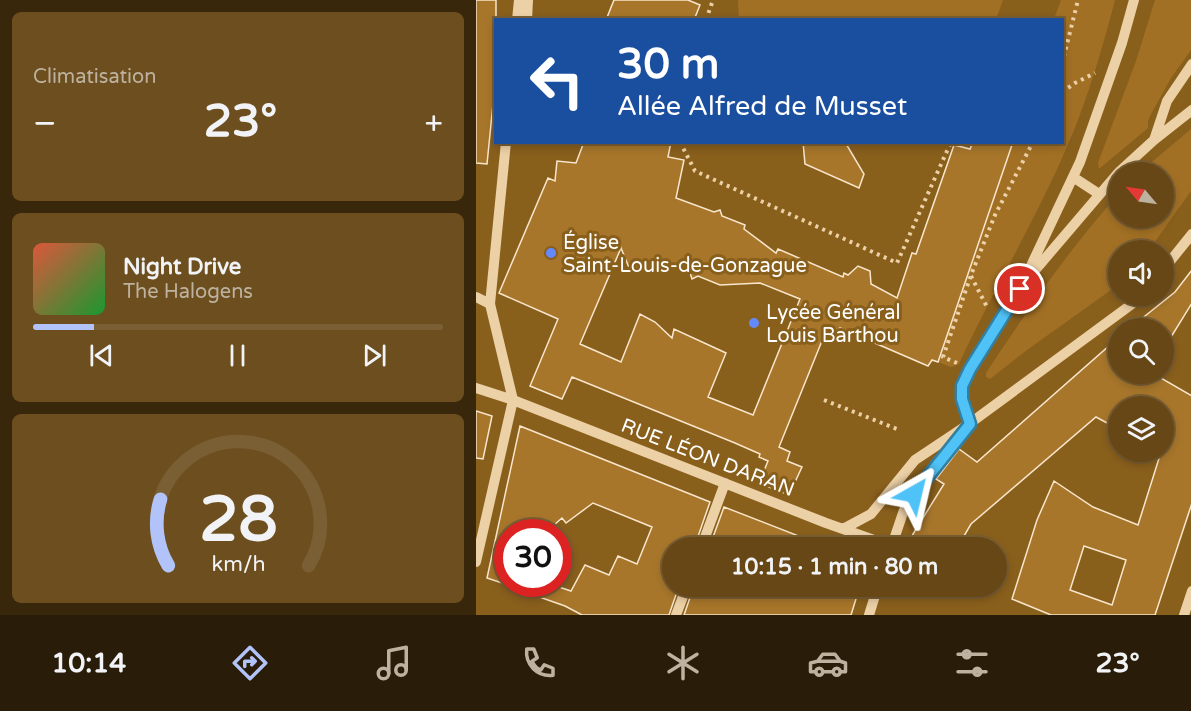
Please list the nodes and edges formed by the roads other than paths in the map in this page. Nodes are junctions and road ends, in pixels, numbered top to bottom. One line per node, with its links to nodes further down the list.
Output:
1 (519, 0): 4 (street)
2 (528, 0): 5 (street)
3 (1134, 0): 11 (street)
4 (517, 18)
5 (527, 18)
6 (1192, 64): 8 (street)
7 (1192, 110): 8 (street)
8 (1154, 140): 10 (street)
9 (506, 144): 18 (street)
10 (1130, 162)
11 (1073, 177): 13 (street); 16 (street)
12 (1108, 184): 13 (street)
13 (1099, 194): 16 (street)
14 (1192, 234): 15 (street)
15 (1174, 256)
16 (1020, 289): 22 (street)
17 (476, 297): 18 (street)
18 (490, 303): 21 (street)
19 (1129, 306): 22 (street)
20 (476, 388): 21 (street, RUE LÉON DARAN)
21 (513, 400): 23 (street, RUE LÉON DARAN); 28 (street)
22 (970, 424): 24 (street); 27 (street)
23 (725, 483): 24 (street, RUE LÉON DARAN); 25 (street)
24 (843, 529): 26 (street, RUE LÉON DARAN)
25 (705, 537)
26 (864, 537)
27 (894, 537)
28 (476, 562)
29 (1192, 591): 34 (street)
30 (683, 597): 32 (street)
31 (875, 597): 33 (street)
32 (676, 615)
33 (869, 615)
34 (1184, 615)

